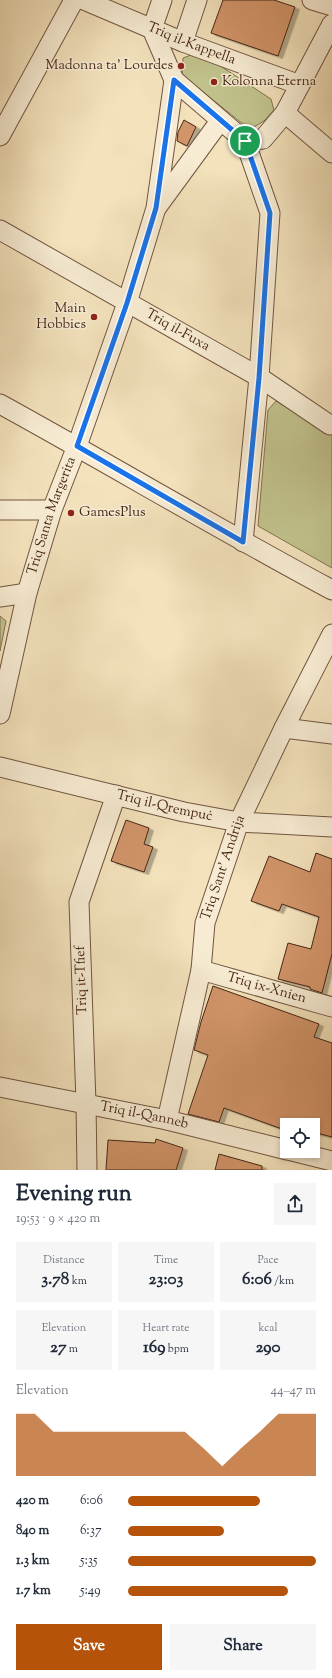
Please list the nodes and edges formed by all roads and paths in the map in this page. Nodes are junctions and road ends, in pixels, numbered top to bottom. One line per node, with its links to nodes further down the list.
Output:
1 (74, 0): 14 (street)
2 (84, 0): 8 (street, Triq il-Kappella)
3 (162, 0): 8 (street)
4 (197, 0): 9 (street)
5 (312, 0): 6 (street)
6 (332, 6)
7 (332, 24): 11 (street)
8 (152, 28): 9 (street, Triq il-Kappella); 10 (street)
9 (183, 42): 11 (street, Triq il-Kappella)
10 (174, 80): 13 (street); 17 (street, Triq Santa Margerita)
11 (300, 85): 12 (street)
12 (285, 113): 15 (street); 16 (street)
13 (220, 121): 15 (street); 17 (street, Triq Santa Margerita)
14 (0, 136)
15 (245, 141): 20 (street)
16 (332, 153)
17 (156, 208): 19 (street, Triq Santa Margerita)
18 (0, 230): 19 (street, Triq il-Fuxa)
19 (127, 303): 20 (street, Triq il-Fuxa); 23 (street, Triq Santa Margerita)
20 (259, 378): 22 (street, Triq il-Fuxa); 26 (street)
21 (0, 404): 23 (street)
22 (330, 425)
23 (77, 446): 25 (street, Triq Santa Margerita); 26 (street)
24 (0, 510): 25 (street)
25 (52, 510): 28 (street, Triq Santa Margerita)
26 (243, 542): 27 (street)
27 (332, 590)
28 (27, 593): 29 (street); 31 (street, Triq Santa Margerita)
29 (0, 597)
30 (332, 634): 32 (street, Triq Sant' Andrija)
31 (0, 714)
32 (284, 728): 33 (street); 36 (street, Triq Sant' Andrija)
33 (332, 734)
34 (0, 766): 35 (street, Triq il-Qrempuċ)
35 (116, 795): 36 (street, Triq il-Qrempuċ); 41 (street, Triq it-Tfief)
36 (239, 822): 37 (street, Triq il-Qrempuċ); 38 (street, Triq Sant' Andrija)
37 (332, 827)
38 (200, 970): 39 (street, Triq ix-Xnien); 42 (street, Triq Sant' Andrija)
39 (332, 1007)
40 (0, 1087): 41 (street, Triq il-Qanneb)
41 (86, 1103): 42 (street, Triq il-Qanneb); 46 (street, Triq it-Tfief)
42 (167, 1120): 43 (street, Triq il-Qanneb)
43 (280, 1148)
44 (320, 1158): 45 (street)
45 (332, 1161)
46 (86, 1170)

